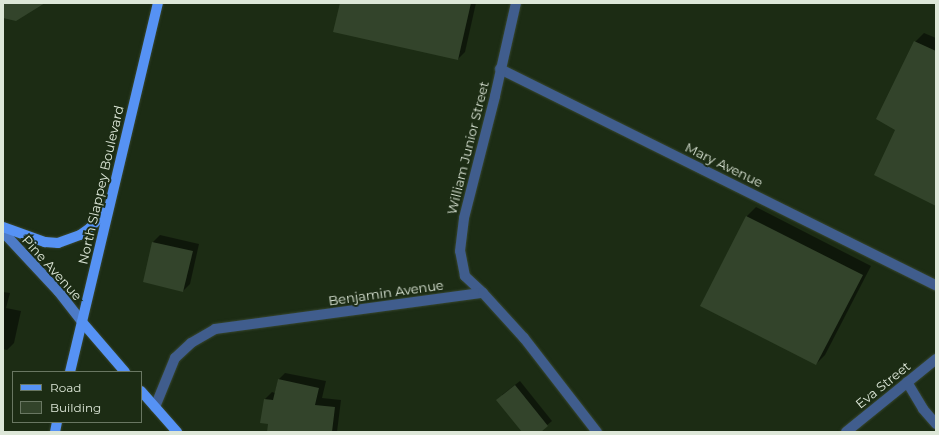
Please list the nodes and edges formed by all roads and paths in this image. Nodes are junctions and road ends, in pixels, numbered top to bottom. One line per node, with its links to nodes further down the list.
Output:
1 (158, 3): 4 (main road, North Slappey Boulevard)
2 (516, 3): 3 (street, William Junior Street)
3 (500, 69): 7 (street, Mary Avenue); 8 (street, William Junior Street)
4 (110, 207): 5 (main road); 9 (main road, North Slappey Boulevard)
5 (3, 227)
6 (3, 232): 9 (main road, Pine Avenue)
7 (936, 285)
8 (483, 293): 15 (street, Benjamin Avenue); 18 (street)
9 (82, 322): 11 (main road, North Slappey Boulevard); 12 (main road)
10 (936, 358): 13 (street, Eva Street)
11 (70, 371)
12 (124, 371)
13 (907, 382): 16 (street); 19 (street, Eva Street)
14 (142, 392): 15 (main road)
15 (155, 407): 17 (main road)
16 (936, 424)
17 (177, 432)
18 (597, 432)
19 (846, 432)

